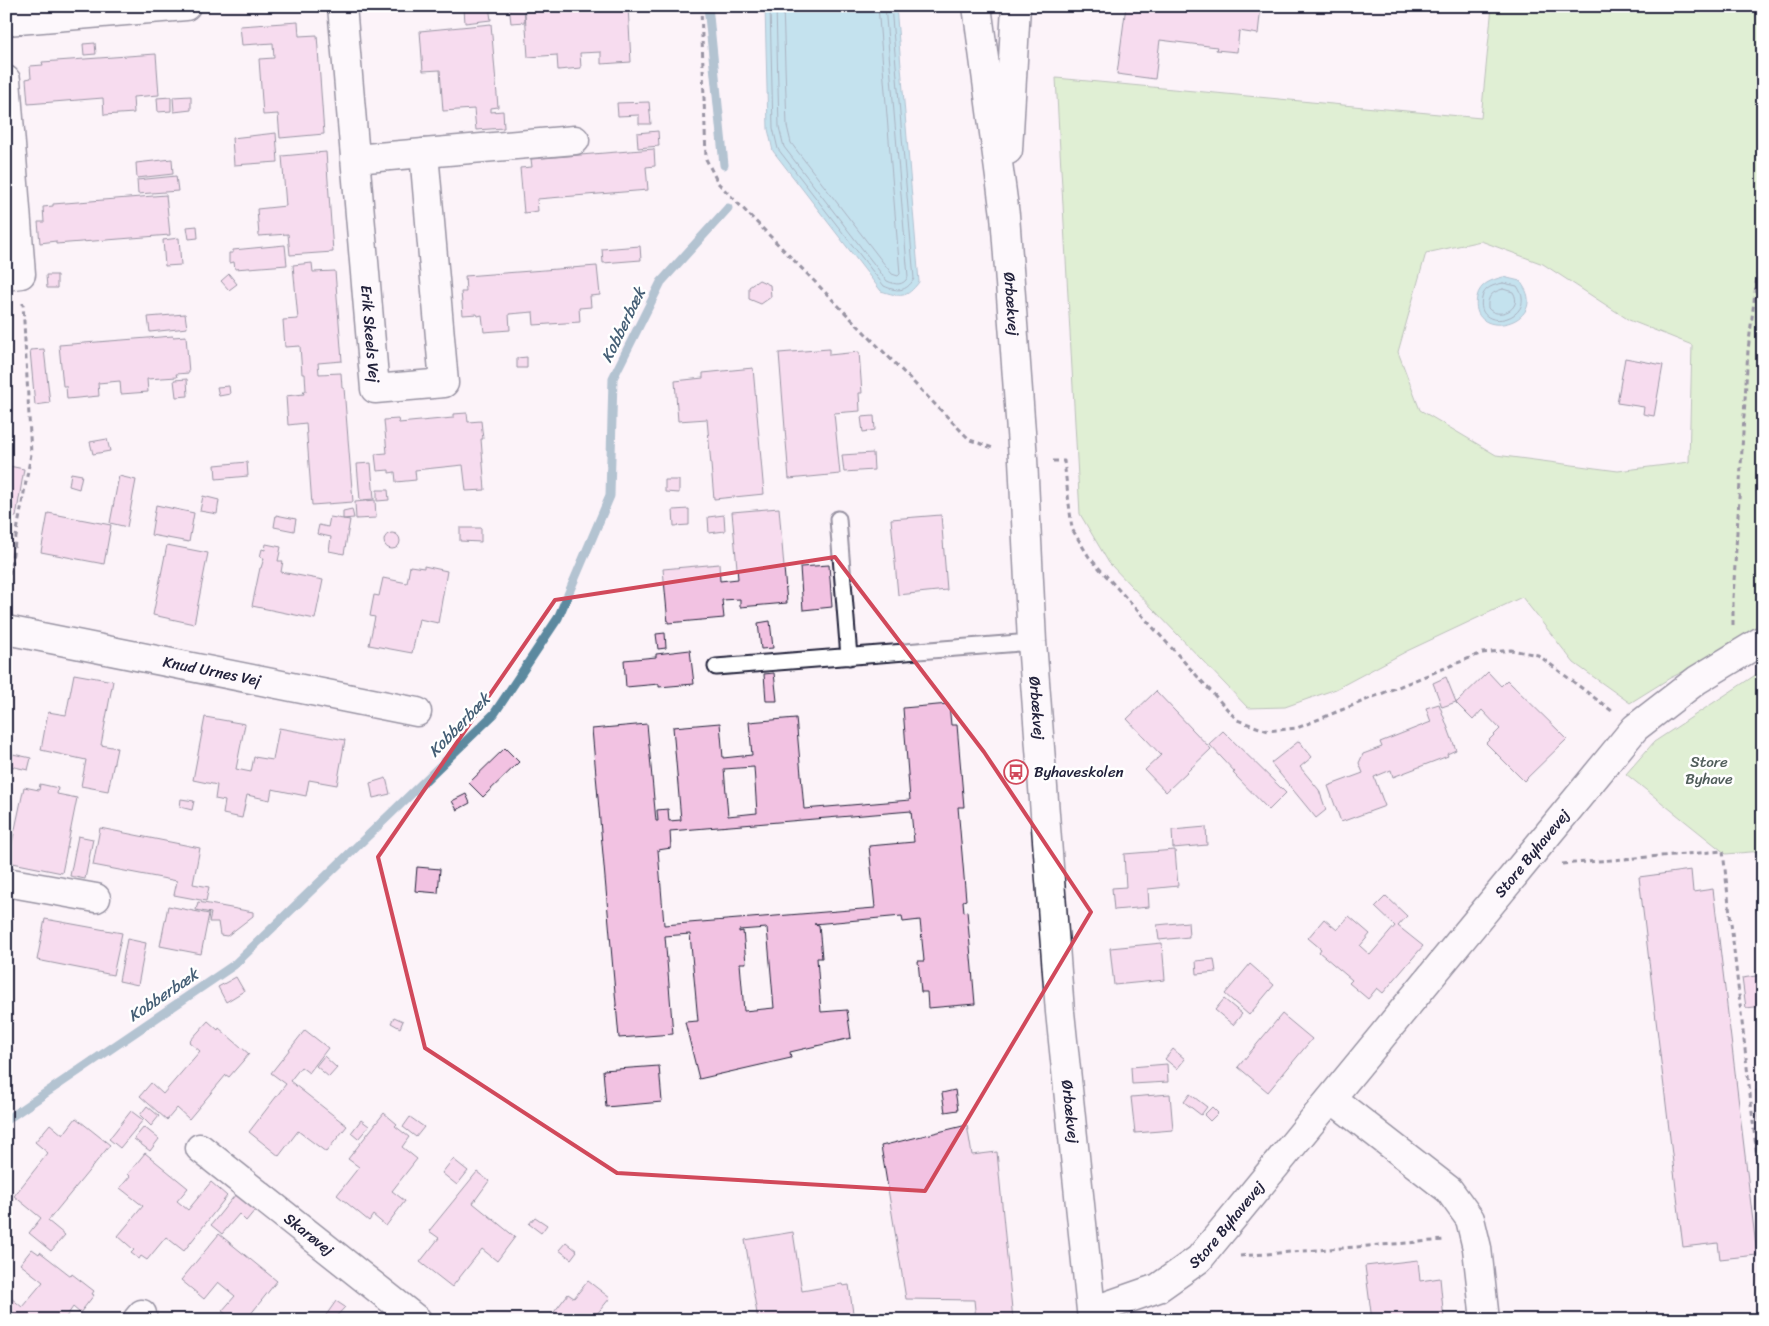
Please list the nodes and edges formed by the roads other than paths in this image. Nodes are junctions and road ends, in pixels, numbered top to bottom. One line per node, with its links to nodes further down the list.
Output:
1 (186, 6): 5 (street)
2 (342, 6): 9 (street, Erik Skeels Vej)
3 (977, 6): 11 (street, Ørbækvej)
4 (1016, 6): 11 (street, Ørbækvej)
5 (6, 21)
6 (6, 80): 10 (street)
7 (575, 140): 8 (street)
8 (424, 153): 9 (street); 9 (street, Erik Skeels Vej)
9 (355, 159)
10 (10, 183): 12 (street)
11 (1006, 216): 16 (street, Ørbækvej)
12 (14, 275)
13 (838, 519): 17 (lane)
14 (6, 630): 19 (street, Knud Urnes Vej)
15 (1763, 640): 22 (street, Store Byhavevej)
16 (1032, 642): 17 (lane); 24 (street, Ørbækvej)
17 (850, 656): 18 (lane)
18 (716, 667)
19 (417, 712)
20 (6, 882): 21 (street)
21 (96, 898)
22 (1332, 1099): 24 (street, Store Byhavevej); 26 (street)
23 (200, 1148): 25 (street, Skarøvej)
24 (1092, 1315)
25 (417, 1320)
26 (1485, 1320)

